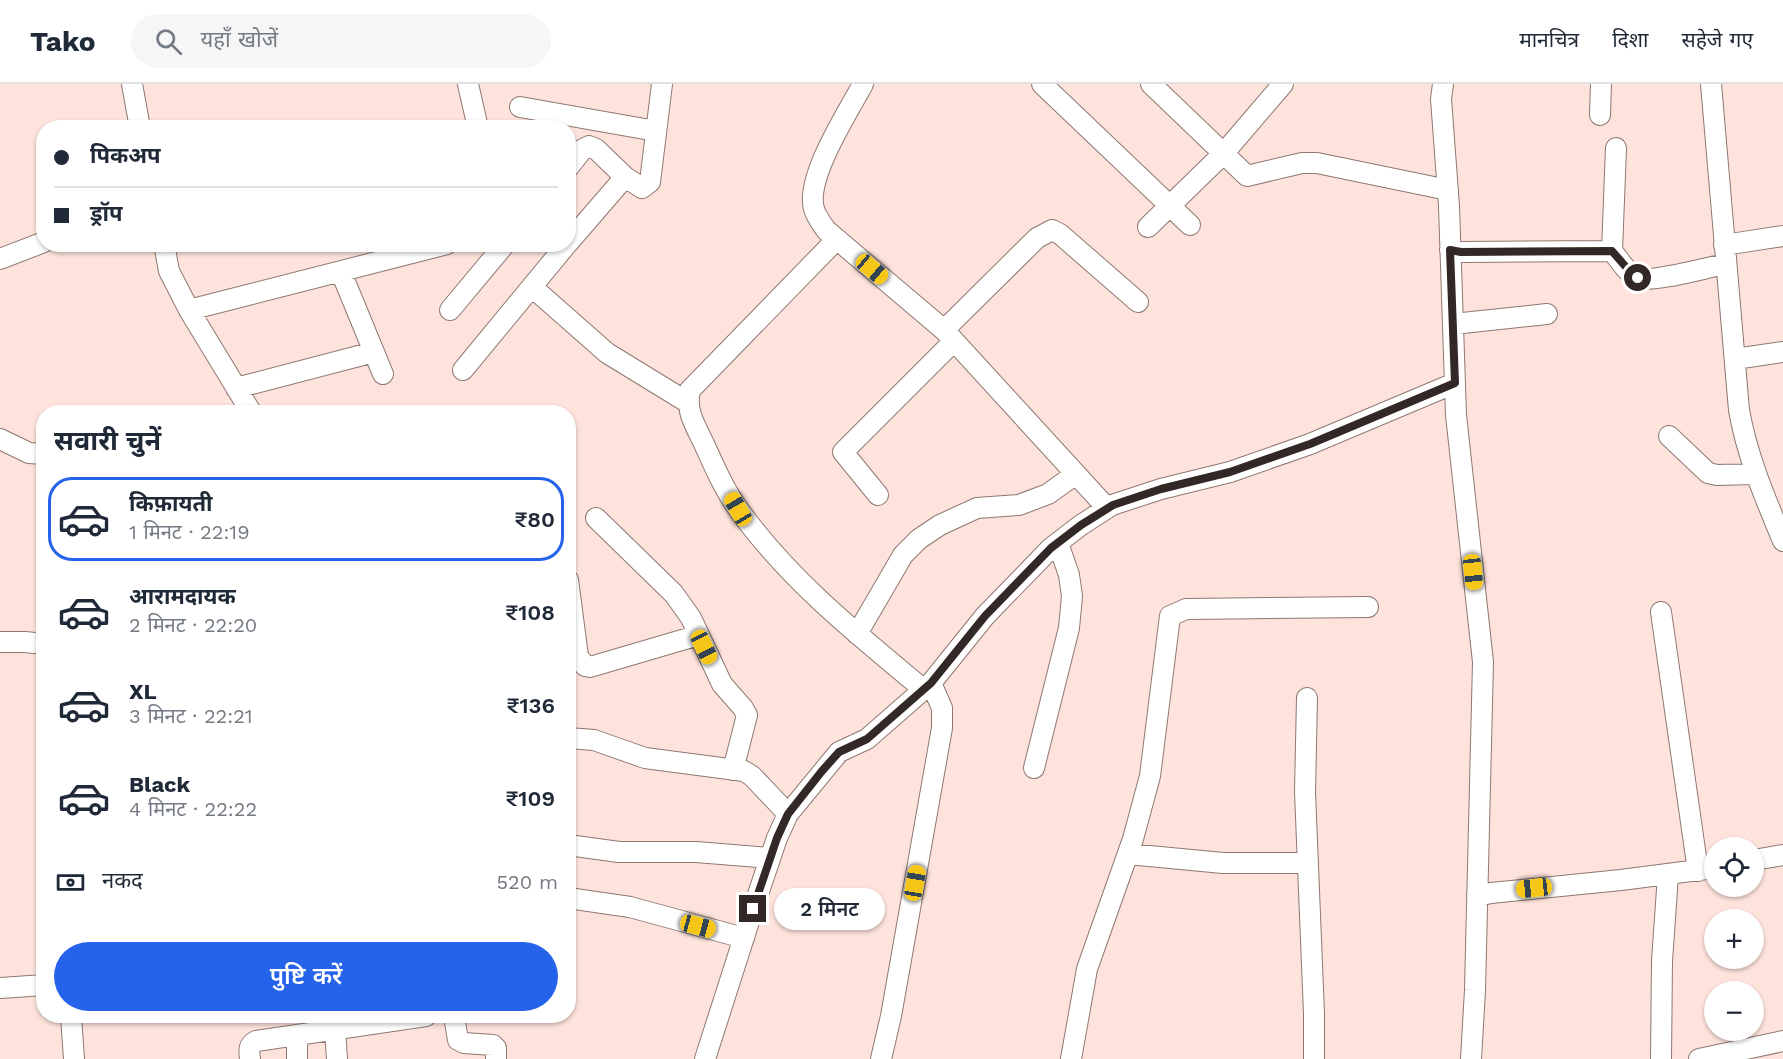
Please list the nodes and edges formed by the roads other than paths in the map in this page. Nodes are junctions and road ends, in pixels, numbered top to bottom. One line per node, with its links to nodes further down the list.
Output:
1 (132, 84): 13 (street)
2 (468, 84): 14 (street)
3 (662, 84): 15 (street)
4 (863, 84): 26 (street)
5 (1042, 84): 21 (street)
6 (1151, 84): 17 (street)
7 (1283, 84): 17 (street)
8 (1443, 84): 20 (street)
9 (1601, 84): 12 (street)
10 (1711, 84): 34 (street)
11 (520, 107): 15 (street)
12 (1600, 115)
13 (139, 120)
14 (476, 120)
15 (656, 131): 19 (street)
16 (1616, 148): 29 (street)
17 (1223, 154): 20 (street); 21 (street)
18 (576, 158): 19 (street)
19 (625, 177): 24 (street)
20 (1448, 190): 28 (street)
21 (1170, 206): 22 (street); 23 (street)
22 (1190, 225)
23 (1148, 227)
24 (576, 235)
25 (1783, 236): 34 (street)
26 (837, 239): 43 (street); 51 (street)
27 (36, 245): 35 (street)
28 (1450, 250): 29 (street); 42 (street)
29 (1612, 251): 34 (street)
30 (165, 252): 39 (street)
31 (417, 252): 36 (street)
32 (498, 252): 40 (street)
33 (561, 252): 37 (street)
34 (1725, 254): 46 (street)
35 (0, 259)
36 (341, 272): 39 (street); 44 (street)
37 (531, 287): 47 (street); 51 (street)
38 (1138, 302): 43 (street)
39 (189, 310): 50 (street)
40 (450, 310)
41 (1547, 314): 42 (street)
42 (1453, 324): 49 (street)
43 (949, 335): 56 (street); 58 (street)
44 (374, 352): 48 (street); 50 (street)
45 (1783, 352): 46 (street)
46 (1734, 359): 57 (street)
47 (463, 370)
48 (383, 374)
49 (1455, 383): 59 (street); 85 (street)
50 (236, 388): 52 (street)
51 (687, 402): 65 (street)
52 (247, 405)
53 (1669, 436): 57 (street)
54 (0, 439): 55 (street)
55 (36, 453)
56 (1076, 474): 59 (street); 65 (street)
57 (1755, 474): 61 (street)
58 (878, 495)
59 (1107, 508): 62 (street)
60 (596, 518): 66 (street)
61 (1783, 541)
62 (1058, 543): 70 (street); 73 (street)
63 (1368, 607): 77 (street)
64 (1661, 612): 81 (street)
65 (856, 634): 70 (street)
66 (699, 635): 67 (street); 74 (street)
67 (576, 641)
68 (0, 642): 69 (street)
69 (36, 643)
70 (927, 686): 75 (street); 102 (street)
71 (1307, 698): 82 (street)
72 (576, 739): 74 (street)
73 (1034, 768)
74 (733, 770): 75 (street)
75 (788, 814): 79 (street)
76 (576, 846): 79 (street)
77 (1128, 854): 82 (street); 103 (street)
78 (1783, 855): 80 (street)
79 (770, 858): 87 (street)
80 (1764, 858)
81 (1704, 859)
82 (1308, 863): 104 (street)
83 (1704, 870): 84 (street)
84 (1668, 875): 85 (street); 106 (street)
85 (1477, 896): 105 (street)
86 (576, 899): 87 (street)
87 (744, 938): 101 (street)
88 (36, 986): 89 (street)
89 (0, 988)
90 (71, 1023): 96 (street)
91 (377, 1023): 93 (street)
92 (455, 1023): 100 (street)
93 (335, 1029): 94 (street); 99 (street)
94 (297, 1035): 97 (street); 98 (street)
95 (1783, 1041): 107 (street)
96 (74, 1059)
97 (250, 1059)
98 (297, 1059)
99 (337, 1059)
100 (496, 1059)
101 (705, 1059)
102 (881, 1059)
103 (1071, 1059)
104 (1314, 1059)
105 (1471, 1059)
106 (1662, 1059)
107 (1699, 1059)

